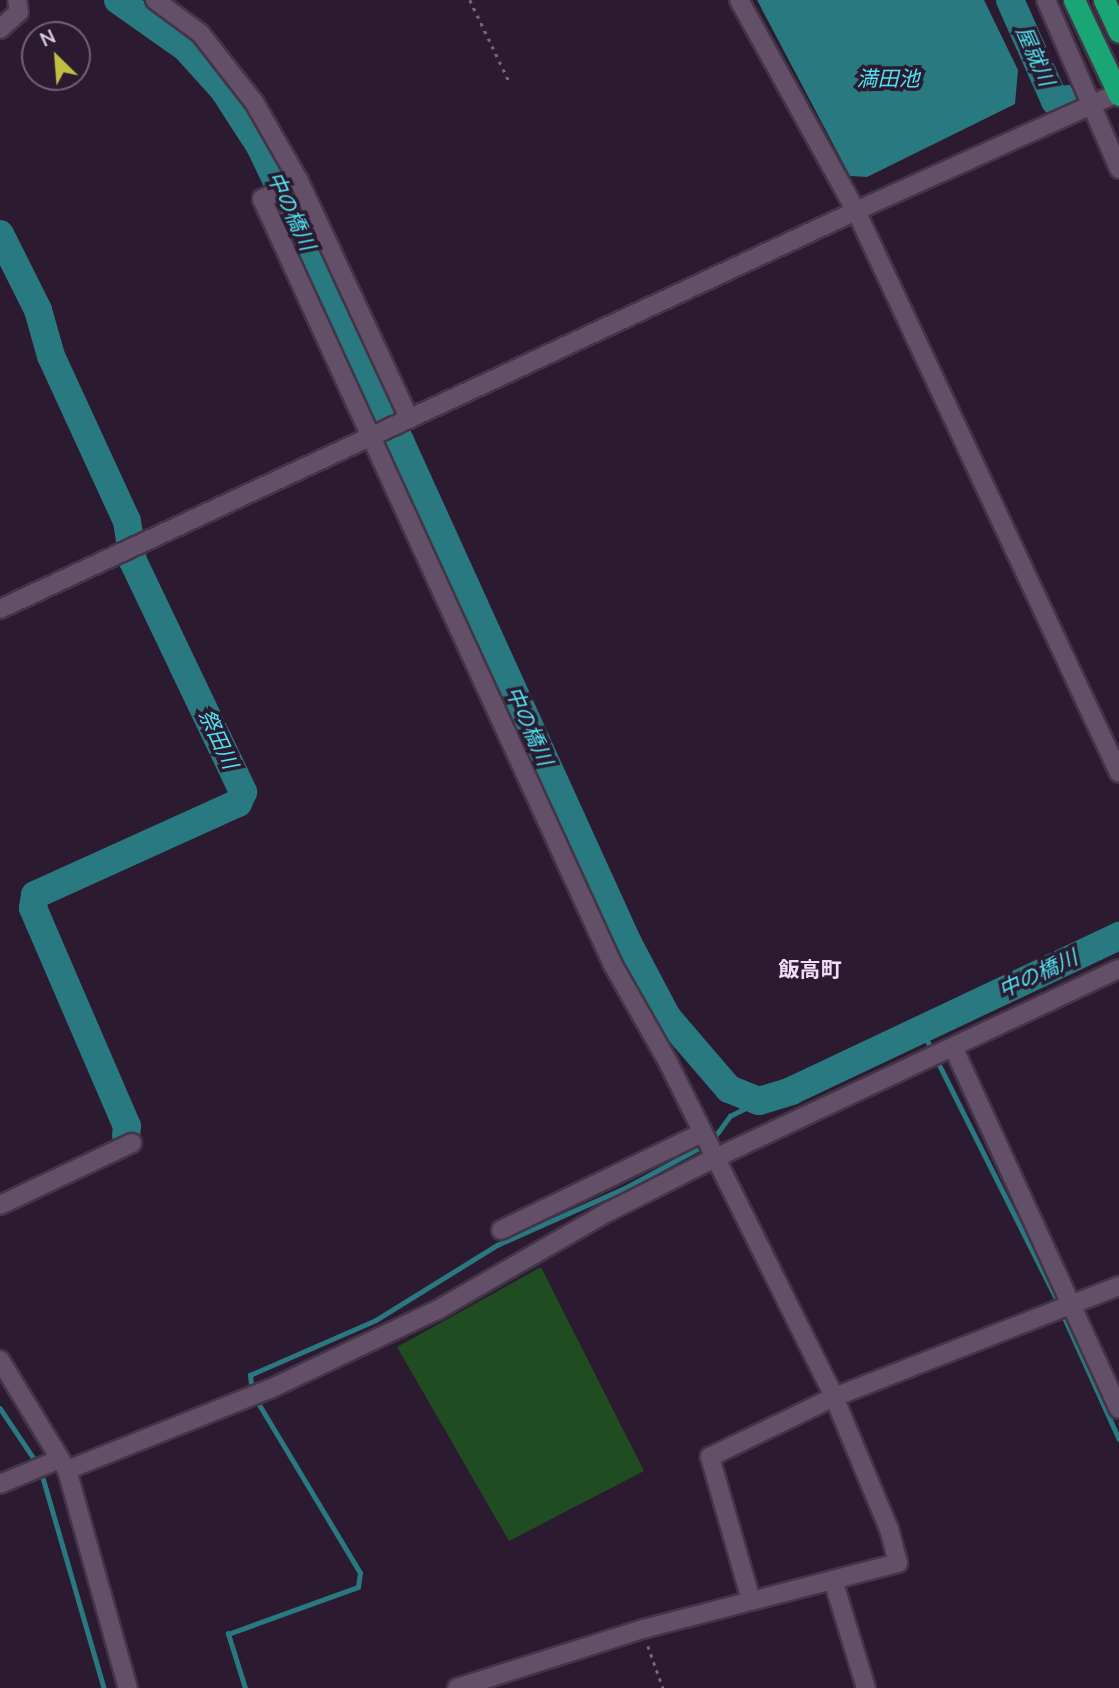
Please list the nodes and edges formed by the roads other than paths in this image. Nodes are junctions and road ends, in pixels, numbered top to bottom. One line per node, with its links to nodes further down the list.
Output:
1 (17, 0): 8 (street)
2 (155, 0): 13 (street)
3 (739, 0): 14 (street)
4 (1046, 0): 11 (street)
5 (1076, 0): 10 (highway)
6 (1106, 0): 7 (highway); 9 (highway)
7 (1119, 25)
8 (0, 29)
9 (1119, 32)
10 (1119, 92): 11 (street)
11 (1092, 107): 12 (street); 14 (street)
12 (1119, 169)
13 (297, 182): 15 (street); 16 (street)
14 (856, 211): 15 (street); 18 (street)
15 (406, 417): 16 (street)
16 (372, 433): 17 (street); 22 (street)
17 (0, 609)
18 (1119, 773)
19 (1119, 969): 20 (street)
20 (944, 1054): 22 (street); 27 (street)
21 (132, 1143): 24 (street)
22 (707, 1146): 23 (street); 23 (street); 29 (street)
23 (602, 1199): 25 (street); 31 (street)
24 (0, 1205)
25 (501, 1230)
26 (1119, 1286): 27 (street)
27 (1066, 1307): 29 (street); 30 (street)
28 (0, 1360): 31 (street)
29 (834, 1397): 33 (street); 34 (street)
30 (1119, 1409)
31 (63, 1465): 32 (street); 36 (street)
32 (0, 1484)
33 (833, 1580): 34 (street); 38 (street)
34 (751, 1600): 35 (street)
35 (485, 1683): 37 (street)
36 (128, 1688)
37 (457, 1688)
38 (866, 1688)

